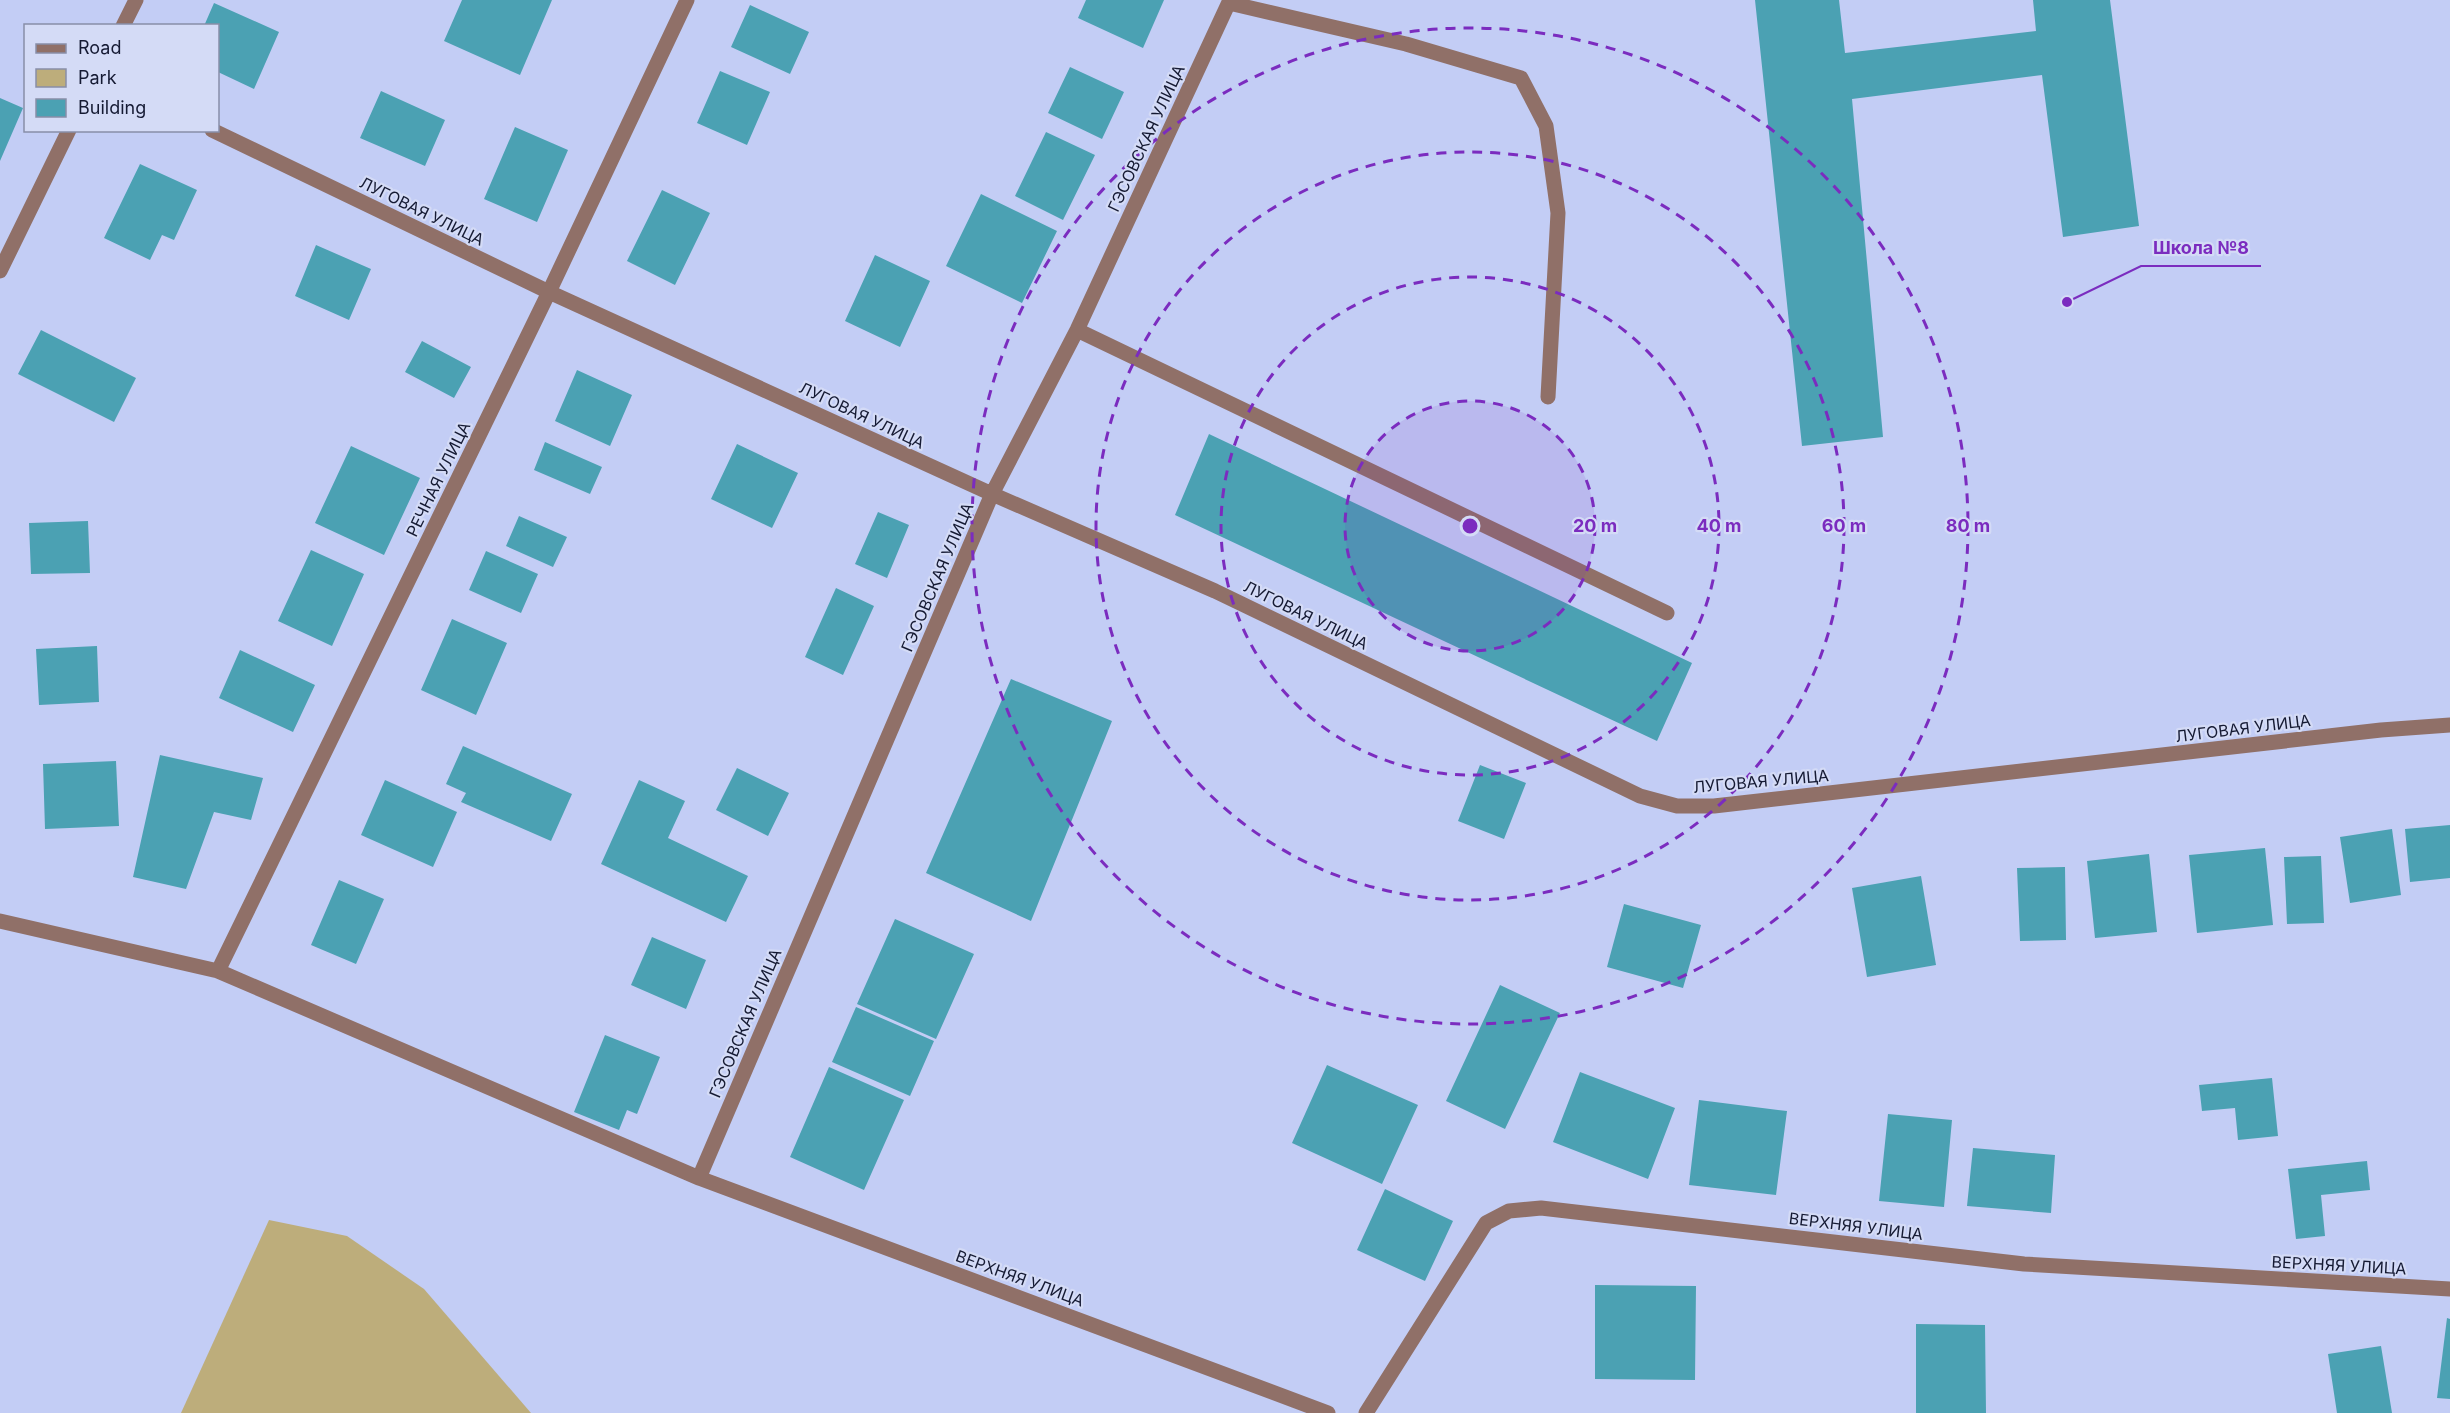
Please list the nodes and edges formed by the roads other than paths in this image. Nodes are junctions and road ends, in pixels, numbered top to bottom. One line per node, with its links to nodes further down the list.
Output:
1 (136, 0): 4 (street)
2 (687, 0): 8 (street, РЕЧНАЯ УЛИЦА)
3 (1229, 2): 9 (street, ГЭСОВСКАЯ УЛИЦА); 10 (street)
4 (124, 24)
5 (68, 132): 7 (street)
6 (216, 132): 8 (street, ЛУГОВАЯ УЛИЦА)
7 (0, 271)
8 (549, 292): 11 (street, ЛУГОВАЯ УЛИЦА); 15 (street, РЕЧНАЯ УЛИЦА)
9 (1077, 330): 11 (street, ГЭСОВСКАЯ УЛИЦА); 12 (street)
10 (1548, 397)
11 (992, 494): 13 (street, ЛУГОВАЯ УЛИЦА); 16 (street, ГЭСОВСКАЯ УЛИЦА)
12 (1667, 613)
13 (2450, 725)
14 (0, 921): 15 (street, ВЕРХНЯЯ УЛИЦА)
15 (218, 971): 16 (street, ВЕРХНЯЯ УЛИЦА)
16 (699, 1178): 18 (street, ВЕРХНЯЯ УЛИЦА)
17 (2450, 1289): 19 (street, ВЕРХНЯЯ УЛИЦА)
18 (1328, 1413)
19 (1365, 1413)

